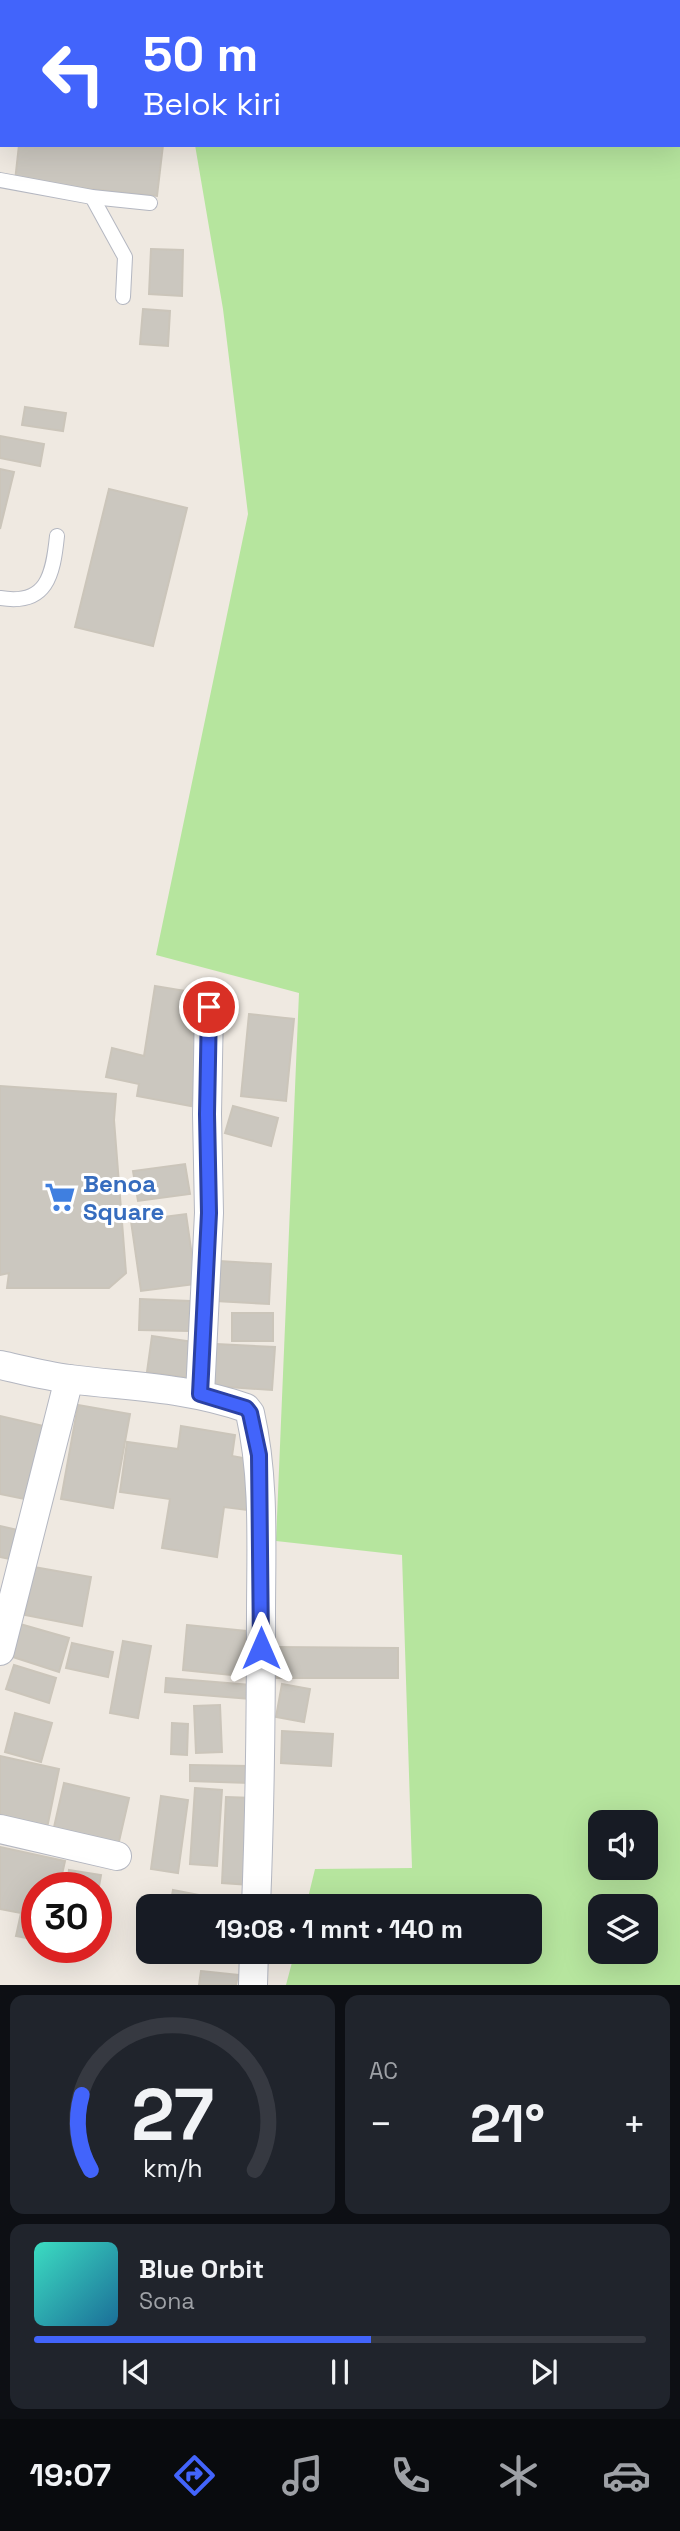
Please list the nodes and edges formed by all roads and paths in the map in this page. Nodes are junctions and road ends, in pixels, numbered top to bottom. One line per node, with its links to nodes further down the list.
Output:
1 (0, 180): 2 (lane)
2 (92, 197): 3 (lane); 4 (lane)
3 (150, 203)
4 (123, 297)
5 (57, 536): 6 (lane)
6 (0, 598)
7 (209, 1007): 10 (street)
8 (0, 1365): 9 (street)
9 (69, 1379): 10 (street); 11 (street)
10 (200, 1394): 14 (street)
11 (0, 1651)
12 (0, 1829): 13 (street)
13 (117, 1856)
14 (257, 1894)
15 (254, 1964): 16 (street)
16 (253, 1985)

